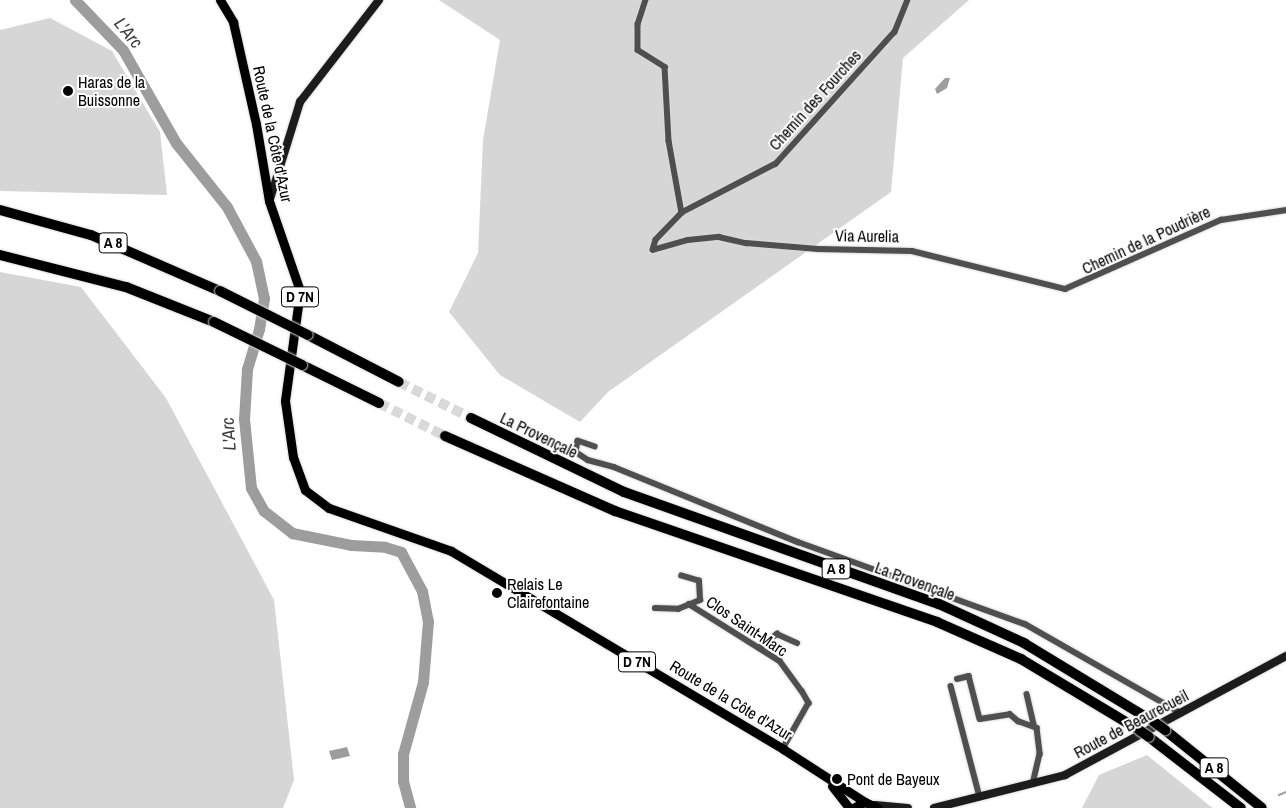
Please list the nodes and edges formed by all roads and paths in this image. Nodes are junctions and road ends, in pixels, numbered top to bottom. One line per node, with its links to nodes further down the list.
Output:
1 (220, 0): 5 (main road, Route de la Côte d'Azur / D 7N)
2 (379, 0): 5 (street)
3 (646, 0): 8 (street)
4 (908, 0): 8 (street, Chemin des Fourches)
5 (269, 201): 28 (main road, Route de la Côte d'Azur / D 7N)
6 (0, 210): 12 (highway, A 8, bridge)
7 (1286, 210): 11 (street, Chemin de la Poudrière)
8 (682, 213): 9 (street, Chemin des Fourches)
9 (653, 250): 11 (street, Via Aurelia)
10 (0, 255): 13 (highway, A 8, bridge)
11 (1077, 286)
12 (399, 382)
13 (379, 403)
14 (471, 418): 40 (highway, La Provençale / A 8, bridge)
15 (445, 436): 39 (highway, La Provençale / A 8, bridge)
16 (595, 447): 26 (street)
17 (682, 576): 18 (street)
18 (689, 604): 19 (street); 21 (street, Clos Saint-Marc)
19 (655, 608)
20 (797, 643): 21 (street)
21 (759, 648): 28 (street, Clos Saint-Marc)
22 (1286, 656): 26 (street, Route de Beaurecueil)
23 (957, 679): 27 (street)
24 (951, 686): 31 (street)
25 (1027, 694): 27 (street)
26 (1181, 713): 30 (street, Route de Beaurecueil)
27 (1034, 724): 30 (street)
28 (783, 749): 29 (main road, Route de la Côte d'Azur / D 7N)
29 (820, 773): 32 (main road, Route de la Côte d'Azur / D 7N); 35 (main road, Route de la Côte d'Azur / D 7N)
30 (1033, 784): 31 (street, Route de Beaurecueil)
31 (980, 797): 38 (street, Route de Beaurecueil)
32 (865, 802): 33 (main road); 36 (main road)
33 (876, 806): 34 (street)
34 (894, 807): 37 (street)
35 (849, 808)
36 (853, 808)
37 (908, 808)
38 (934, 808)
39 (1242, 808)
40 (1262, 808)

